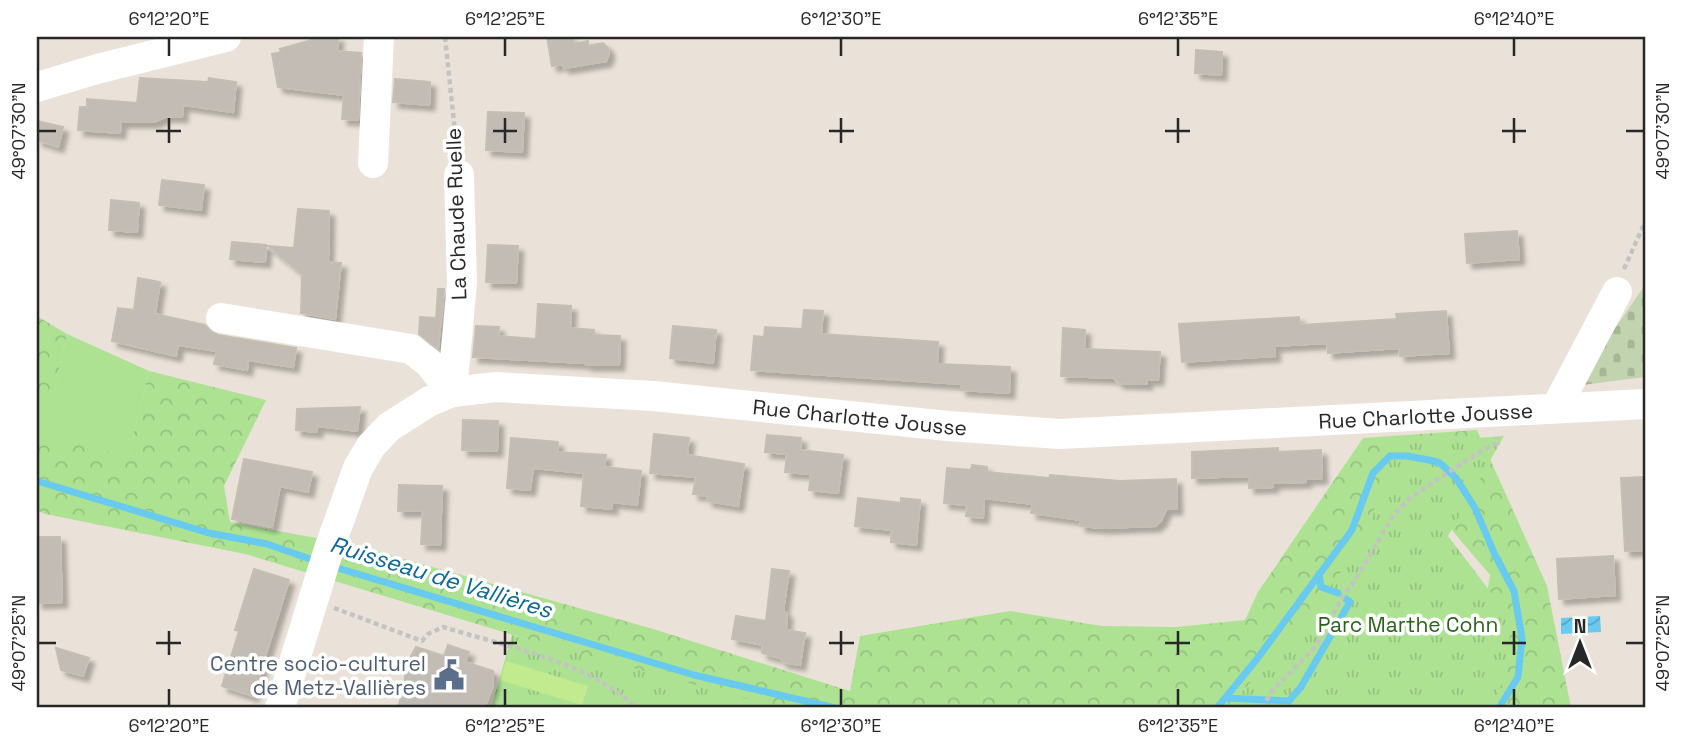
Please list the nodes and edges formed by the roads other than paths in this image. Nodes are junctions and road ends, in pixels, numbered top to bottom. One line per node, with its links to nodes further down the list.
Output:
1 (226, 37): 3 (street)
2 (379, 37): 4 (street)
3 (37, 87)
4 (373, 163)
5 (459, 175): 8 (street, La Chaude Ruelle)
6 (1617, 292): 10 (street)
7 (221, 318): 8 (street)
8 (452, 391): 10 (street, Rue Charlotte Jousse); 11 (street, Rue Charlotte Jousse)
9 (1645, 404): 10 (street, Rue Charlotte Jousse)
10 (1556, 408)
11 (280, 708)

